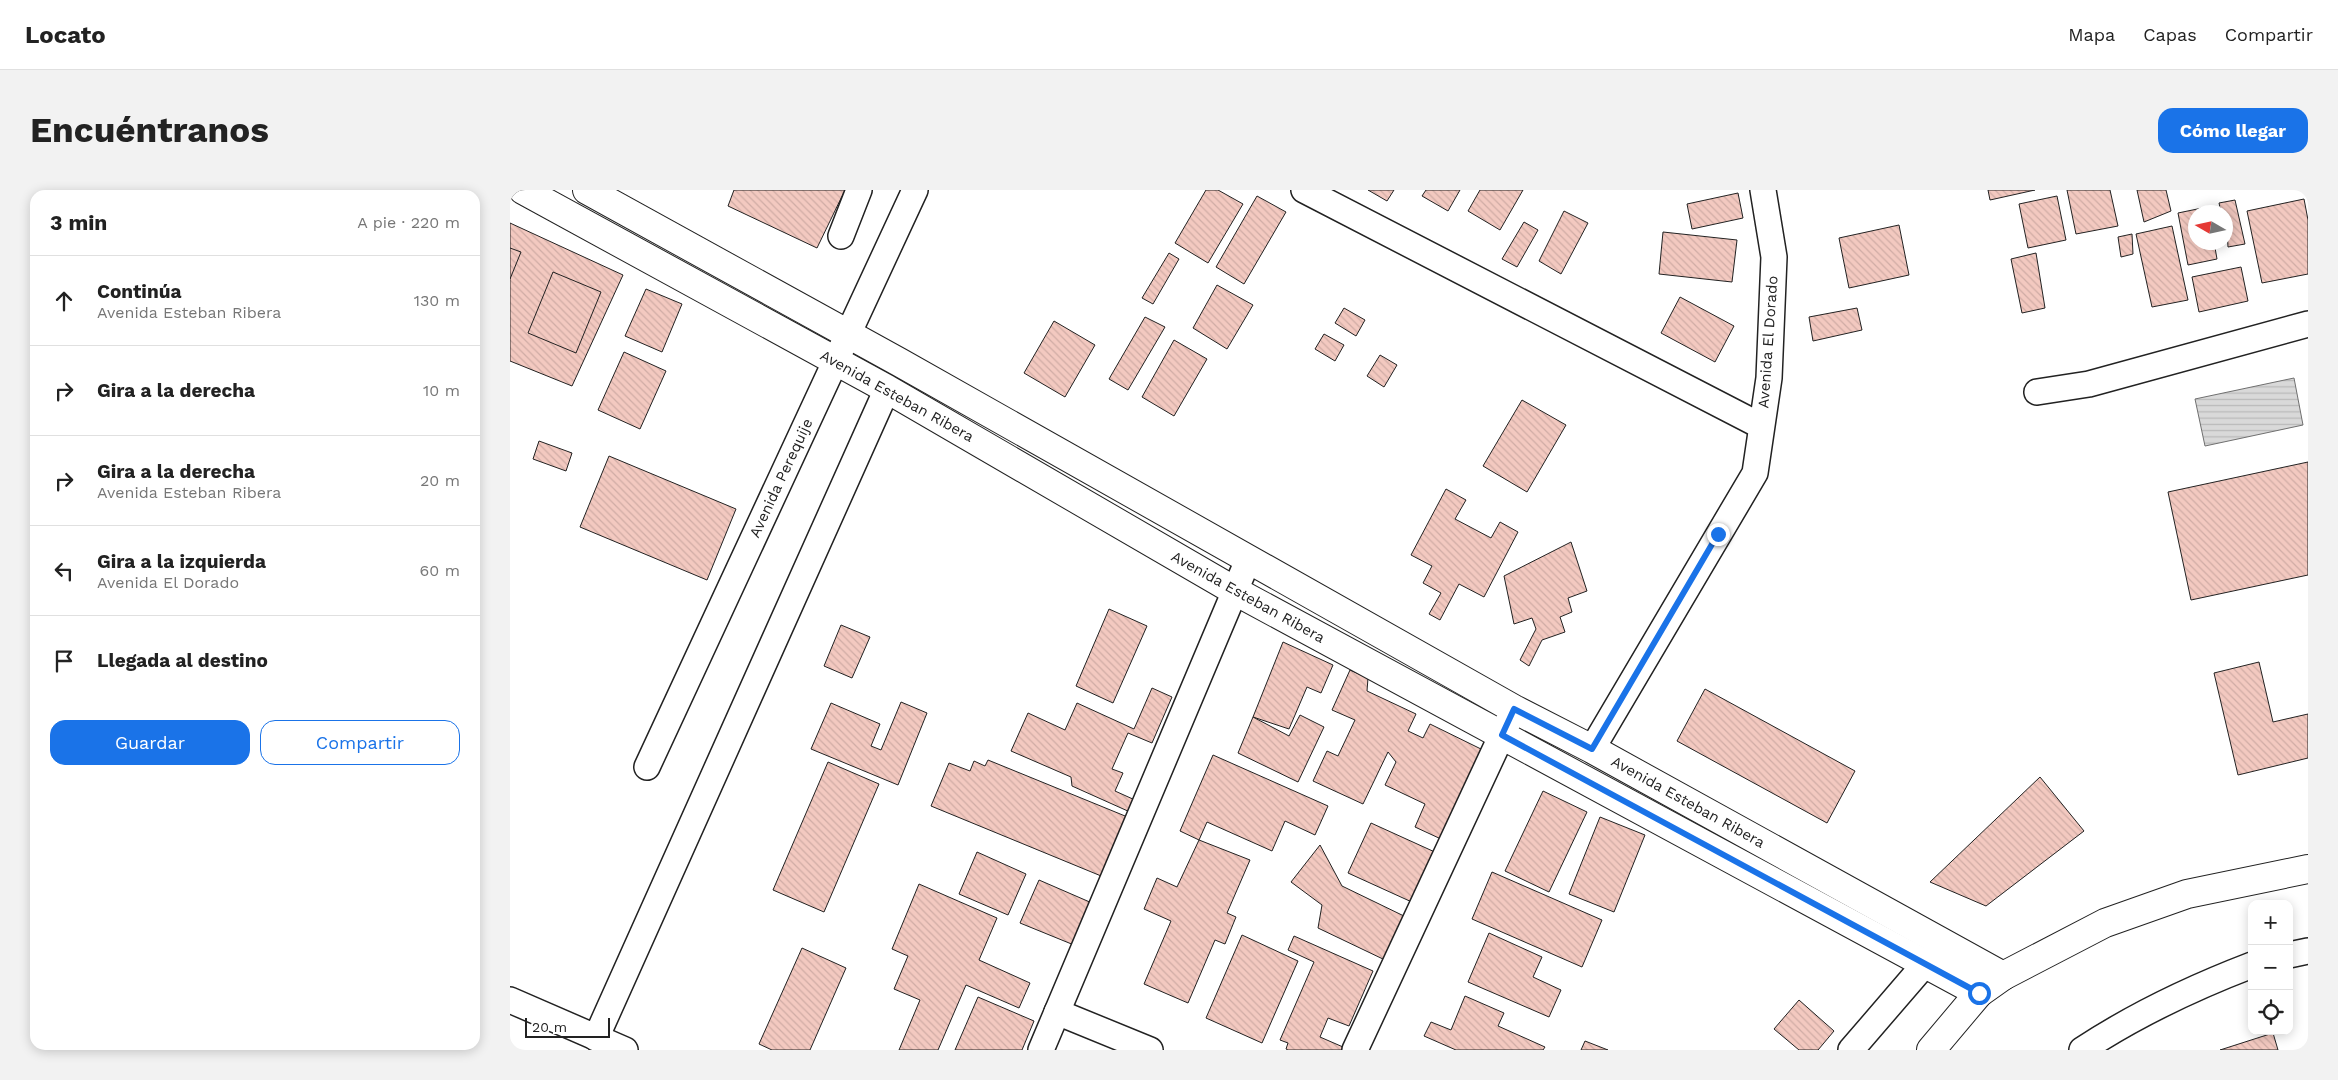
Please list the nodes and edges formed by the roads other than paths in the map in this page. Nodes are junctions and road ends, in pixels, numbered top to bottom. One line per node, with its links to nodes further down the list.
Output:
1 (523, 190): 10 (main road, Avenida Esteban Ribera)
2 (587, 190): 9 (main road, Avenida Esteban Ribera)
3 (859, 190): 7 (street)
4 (915, 190): 9 (street, Avenida Perequije)
5 (1304, 190): 13 (street)
6 (1763, 190): 13 (street, Avenida El Dorado)
7 (841, 236)
8 (2308, 324): 12 (street)
9 (848, 334): 10 (street, Avenida Perequije); 14 (main road, Avenida Esteban Ribera)
10 (835, 362): 11 (main road, Avenida Esteban Ribera); 19 (street, Avenida Perequije)
11 (887, 389): 15 (main road, Avenida Esteban Ribera); 29 (street)
12 (2037, 392)
13 (1761, 426): 18 (street, Avenida El Dorado)
14 (1248, 560): 15 (street); 16 (main road, Avenida Esteban Ribera)
15 (1235, 591): 17 (main road, Avenida Esteban Ribera); 28 (street)
16 (1514, 709): 17 (street); 18 (main road, Avenida Esteban Ribera)
17 (1502, 735): 23 (main road, Avenida Esteban Ribera); 33 (street)
18 (1592, 749): 25 (main road, Avenida Esteban Ribera)
19 (647, 767)
20 (2308, 870): 25 (main road)
21 (2308, 951): 22 (street)
22 (2293, 954)
23 (1926, 964): 26 (main road, Avenida Esteban Ribera); 34 (street)
24 (2248, 967): 36 (street)
25 (2004, 976): 26 (main road)
26 (1979, 993): 35 (main road)
27 (510, 1000): 29 (street)
28 (1057, 1012): 31 (street); 32 (street)
29 (596, 1038): 30 (street)
30 (625, 1050)
31 (1041, 1050)
32 (1150, 1050)
33 (1355, 1050)
34 (1851, 1050)
35 (1931, 1050)
36 (2082, 1050)

